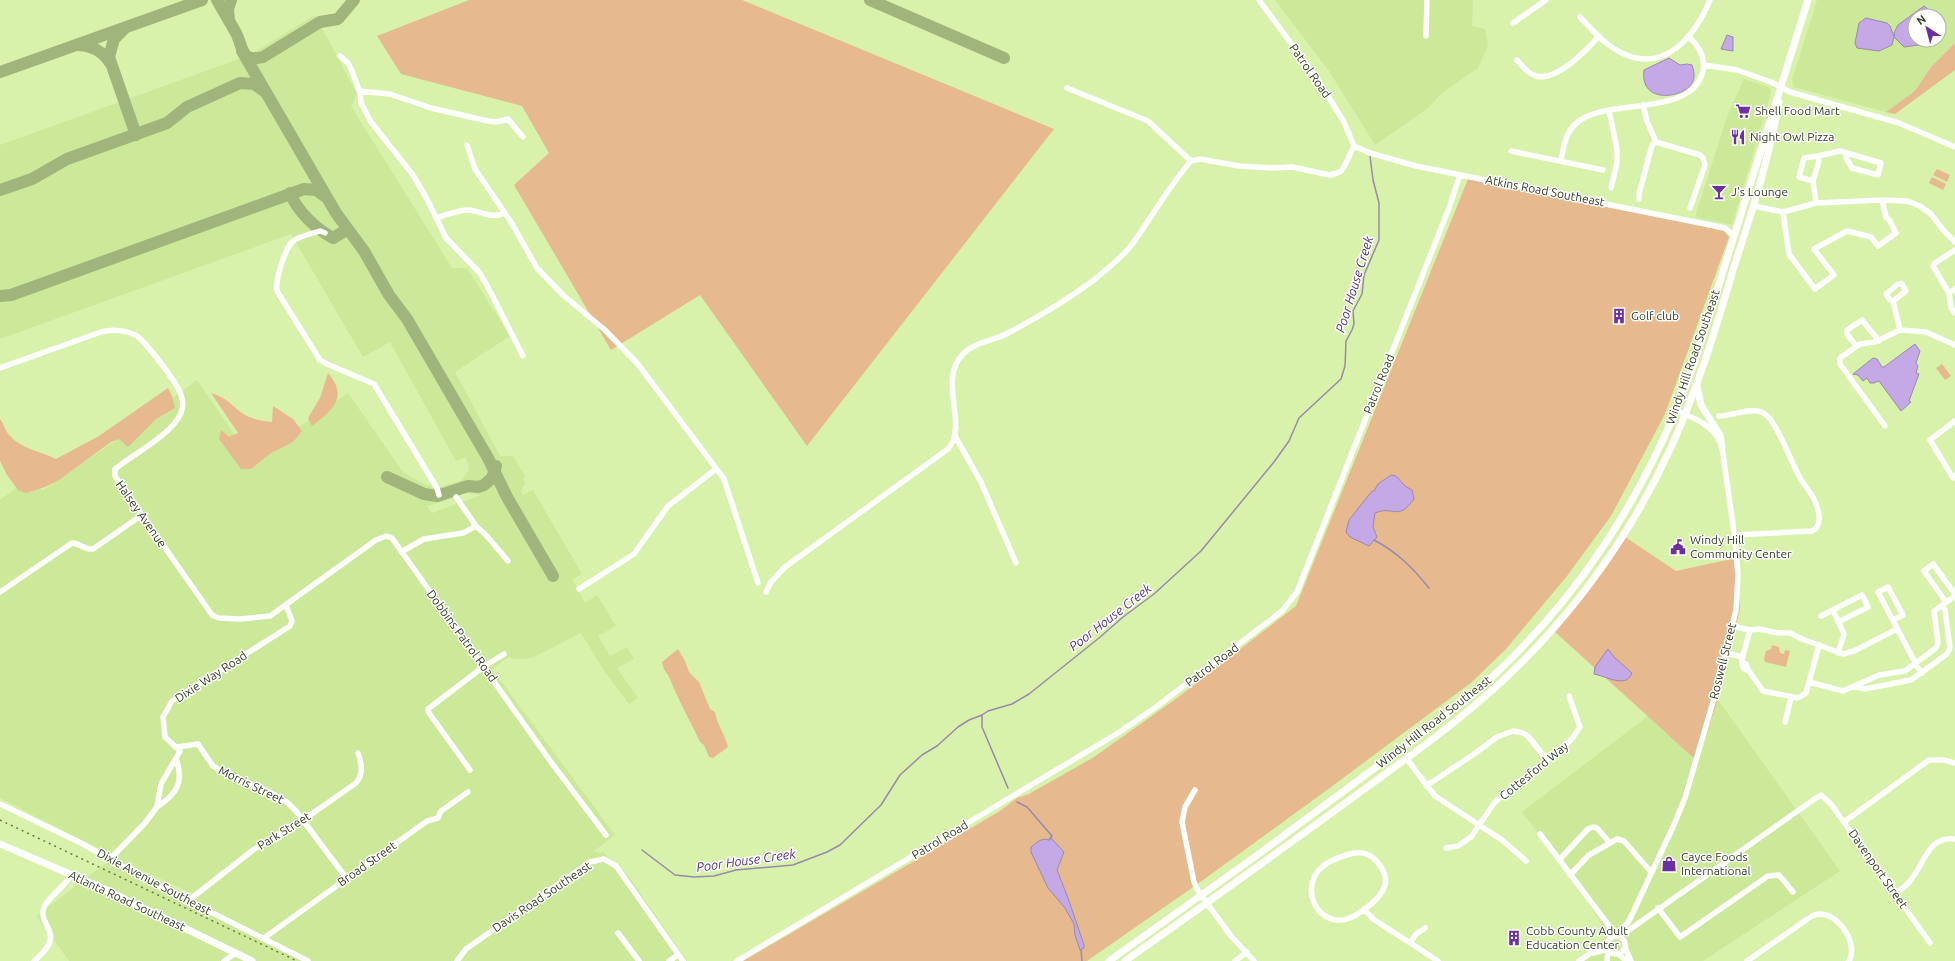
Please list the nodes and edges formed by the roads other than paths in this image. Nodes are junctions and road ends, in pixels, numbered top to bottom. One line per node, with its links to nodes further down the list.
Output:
1 (1259, 0): 22 (street, Patrol Road)
2 (1427, 0): 8 (street)
3 (1546, 0): 7 (street)
4 (1710, 0): 10 (street)
5 (1808, 0): 15 (main road, Windy Hill Road Southeast)
6 (1580, 17): 9 (street)
7 (1513, 23)
8 (1426, 36)
9 (1599, 36): 10 (street); 12 (street)
10 (1688, 36): 13 (street)
11 (340, 56): 16 (street)
12 (1517, 60)
13 (1704, 65): 15 (street); 17 (street)
14 (1067, 88): 28 (street)
15 (1781, 88): 23 (street); 36 (main road, Windy Hill Road Southeast); 42 (main road, Windy Hill Road Southeast)
16 (360, 91): 19 (street); 40 (street)
17 (1643, 105): 18 (street); 20 (street)
18 (1609, 110): 27 (street); 32 (street)
19 (523, 137)
20 (1656, 142): 33 (street); 37 (street)
21 (467, 145): 39 (street)
22 (1354, 146): 28 (street); 30 (street, Atkins Road Southeast)
23 (1955, 147)
24 (1511, 151): 27 (street)
25 (1847, 153): 25 (street); 26 (street)
26 (1818, 156): 31 (street); 31 (street)
27 (1561, 160): 29 (street)
28 (1191, 161): 62 (street)
29 (1603, 170)
30 (1460, 176): 42 (street, Atkins Road Southeast); 163 (street, Patrol Road)
31 (1814, 181): 35 (street)
32 (1611, 188)
33 (1639, 199)
34 (1882, 200): 35 (street); 38 (street); 43 (street)
35 (1816, 204): 38 (street)
36 (1754, 206): 38 (street); 45 (main road, Windy Hill Road Southeast)
37 (1690, 208)
38 (1783, 212)
39 (504, 213): 40 (street); 64 (street)
40 (436, 218): 54 (street)
41 (325, 233): 66 (street)
42 (1734, 236): 45 (main road); 57 (main road, Windy Hill Road Southeast)
43 (1955, 242)
44 (1955, 250): 47 (street)
45 (1727, 290): 56 (main road, Windy Hill Road Southeast)
46 (1955, 290): 47 (street)
47 (1949, 293): 49 (street)
48 (1893, 301): 50 (street)
49 (1955, 313)
50 (1900, 330): 51 (street); 52 (street)
51 (1880, 341): 53 (street); 53 (street)
52 (1955, 345)
53 (1856, 346): 61 (street)
54 (524, 356)
55 (0, 368): 68 (street, Halsey Avenue)
56 (1697, 383): 58 (main road, Windy Hill Road Southeast); 63 (main road)
57 (1677, 411): 58 (street, Roswell Street); 132 (main road, Windy Hill Road Southeast)
58 (1685, 414): 63 (street, Roswell Street); 105 (main road, Windy Hill Road Southeast)
59 (1719, 416): 70 (street)
60 (1955, 421): 65 (street)
61 (1885, 426)
62 (955, 436): 74 (street); 78 (street)
63 (1722, 447): 70 (street, Roswell Street)
64 (716, 469): 75 (street); 76 (street)
65 (1954, 478)
66 (439, 495)
67 (456, 497): 69 (street)
68 (142, 515): 77 (street); 81 (street, Halsey Avenue)
69 (476, 526): 72 (street); 73 (street)
70 (1735, 535): 86 (street, Roswell Street)
71 (392, 538): 72 (street, Dobbins Patrol Road); 81 (street, Halsey Avenue)
72 (401, 552): 95 (street, Dobbins Patrol Road)
73 (508, 561)
74 (1016, 563)
75 (758, 583)
76 (579, 589)
77 (0, 592)
78 (766, 592)
79 (1955, 595): 80 (street); 80 (street)
80 (1944, 604): 94 (street); 96 (street)
81 (286, 605): 102 (street, Dixie Way Road)
82 (1832, 610): 83 (street); 85 (street); 85 (street)
83 (1821, 616)
84 (1893, 620): 84 (street); 87 (street)
85 (1838, 622): 91 (street)
86 (1732, 626): 88 (street); 90 (street, Roswell Street)
87 (1898, 629): 91 (street); 94 (street)
88 (1750, 630): 89 (street); 93 (street)
89 (1819, 645): 91 (street); 97 (street)
90 (1726, 653): 93 (street); 126 (street, Roswell Street)
91 (1838, 653)
92 (504, 654): 95 (street)
93 (1742, 660): 100 (street)
94 (1915, 663): 96 (street); 98 (street)
95 (483, 666): 108 (street); 118 (street, Dobbins Patrol Road)
96 (1922, 673): 98 (street)
97 (1809, 682): 98 (street); 100 (street)
98 (1854, 686)
99 (1569, 696): 106 (street, Cottesford Way)
100 (1791, 698): 101 (street)
101 (1785, 722)
102 (177, 747): 104 (street); 114 (street, Morris Street)
103 (358, 753): 114 (street, Park Street)
104 (176, 758): 113 (street); 113 (street)
105 (1406, 758): 109 (street); 134 (main road, Windy Hill Road Southeast)
106 (1547, 760): 109 (street); 116 (street, Cottesford Way)
107 (1955, 763): 115 (street)
108 (470, 770)
109 (1426, 786): 116 (street)
110 (1195, 790): 132 (street)
111 (468, 792): 129 (street, Broad Street)
112 (0, 804): 123 (street, Dixie Avenue Southeast)
113 (157, 806): 123 (street)
114 (303, 820): 129 (street, Morris Street); 133 (street, Park Street)
115 (1844, 822): 131 (street, Davenport Street); 135 (street, Davenport Street)
116 (1480, 826): 122 (street, Cottesford Way); 125 (street)
117 (1540, 834): 124 (street)
118 (606, 835)
119 (1955, 839): 131 (street)
120 (1609, 842): 124 (street); 126 (street); 128 (street)
121 (0, 844): 127 (main road, Atlanta Road Southeast)
122 (1446, 848)
123 (110, 859): 133 (street, Dixie Avenue Southeast)
124 (1559, 860): 128 (street)
125 (1526, 861)
126 (1651, 872): 137 (street, Roswell Street)
127 (72, 874): 151 (main road, Atlanta Road Southeast); 155 (street)
128 (1570, 875): 139 (street)
129 (347, 879): 144 (street, Broad Street)
130 (1793, 892): 135 (street)
131 (1895, 893): 147 (street, Davenport Street)
132 (1201, 896): 134 (street); 164 (main road, Windy Hill Road Southeast)
133 (188, 901): 144 (street, Dixie Avenue Southeast)
134 (1207, 903): 150 (street); 165 (main road, Windy Hill Road Southeast)
135 (1658, 908): 138 (street)
136 (1364, 909): 136 (street); 146 (street)
137 (1630, 920): 138 (street); 141 (street, Roswell Street); 143 (street, Roswell Street)
138 (1641, 920): 141 (street)
139 (1608, 926): 143 (street); 145 (street)
140 (1425, 928): 146 (street)
141 (1629, 930): 148 (street, Roswell Street)
142 (618, 934): 160 (street)
143 (1616, 935): 145 (street); 148 (street)
144 (264, 938): 158 (street, Dixie Avenue Southeast)
145 (1608, 940): 149 (street); 154 (street)
146 (1410, 943): 168 (street)
147 (1930, 943)
148 (1625, 945): 152 (street); 173 (street)
149 (1608, 949): 152 (street); 154 (street); 170 (street)
150 (1247, 952): 166 (street); 167 (street)
151 (236, 953): 156 (street); 157 (main road, Atlanta Road Southeast)
152 (1618, 954): 171 (street); 172 (street)
153 (678, 955): 159 (street, Davis Road Southeast); 161 (street); 162 (street, Davis Road Southeast)
154 (1587, 956): 169 (street)
155 (34, 961)
156 (224, 961)
157 (252, 961)
158 (308, 961)
159 (457, 961)
160 (639, 961)
161 (669, 961)
162 (683, 961)
163 (737, 961)
164 (1109, 961)
165 (1125, 961)
166 (1234, 961)
167 (1254, 961)
168 (1438, 961)
169 (1580, 961)
170 (1607, 961)
171 (1613, 961)
172 (1627, 961)
173 (1631, 961)
174 (1747, 961): 175 (street)
175 (1849, 961)

